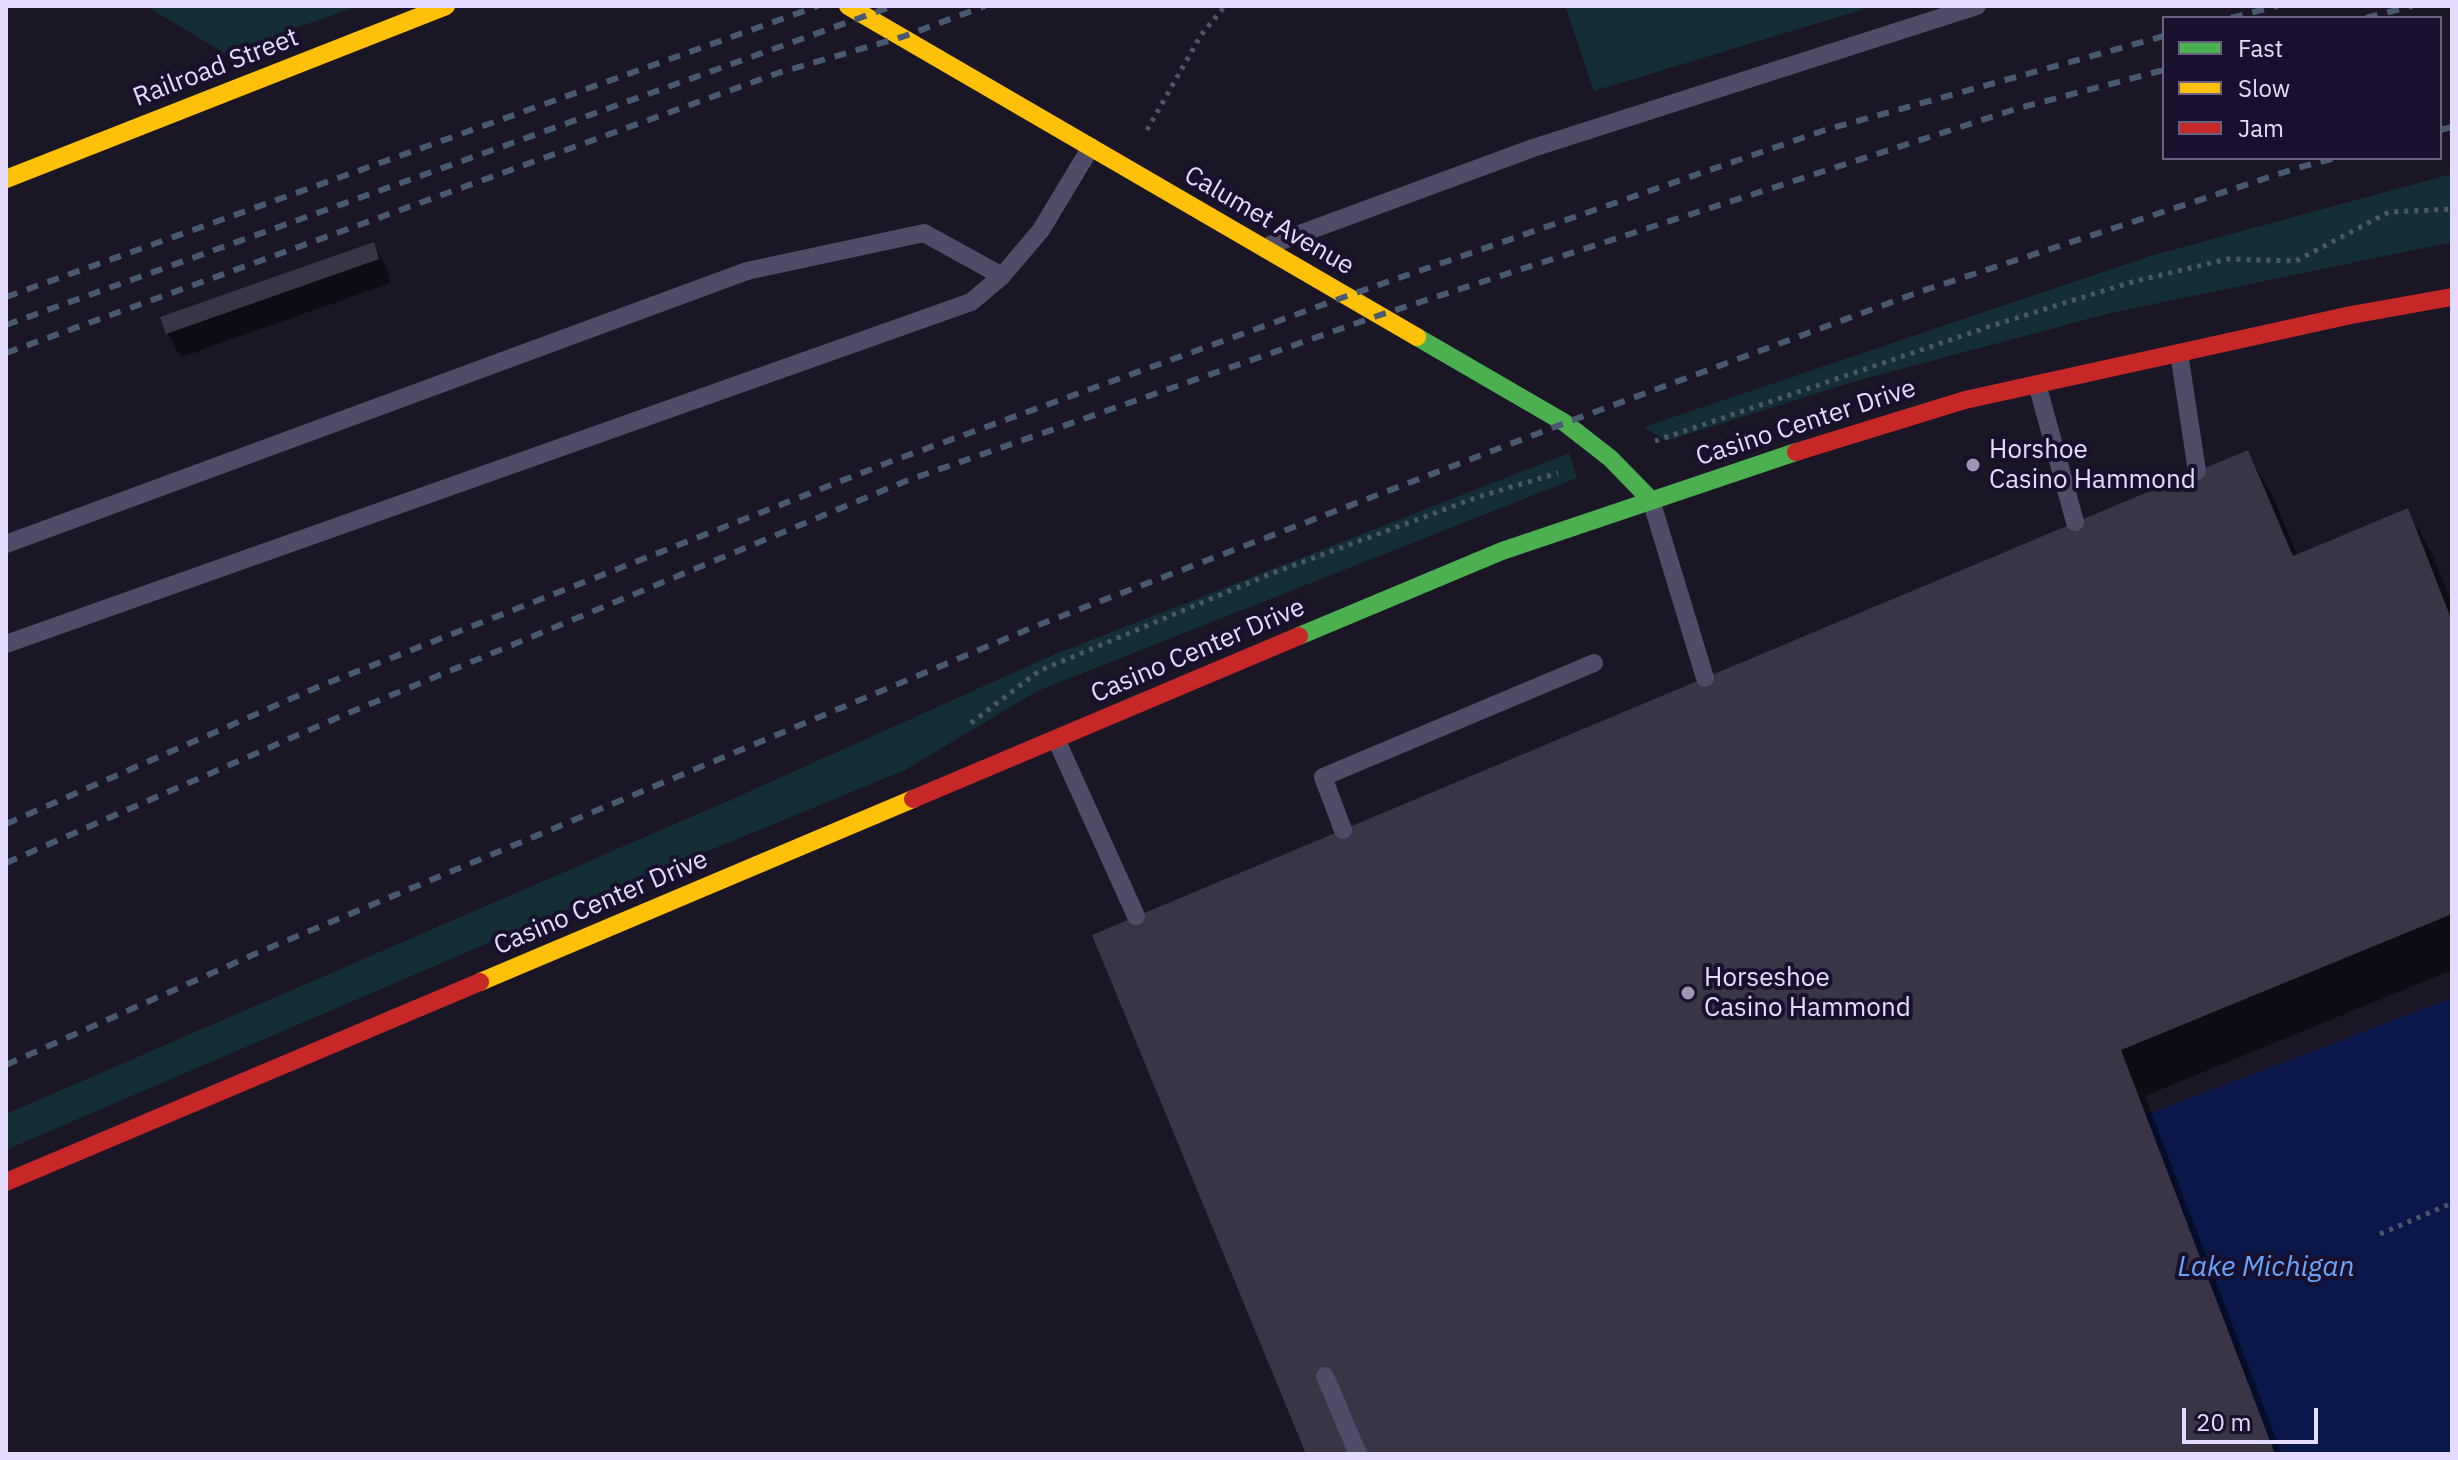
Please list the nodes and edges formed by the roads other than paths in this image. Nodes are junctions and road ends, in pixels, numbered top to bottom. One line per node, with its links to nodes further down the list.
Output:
1 (446, 6): 5 (street, Railroad Street)
2 (848, 6): 4 (street, Calumet Avenue)
3 (1977, 6): 6 (lane)
4 (1091, 147): 6 (street, Calumet Avenue); 7 (lane)
5 (6, 179)
6 (1263, 248): 12 (street, Calumet Avenue)
7 (1002, 276): 14 (lane); 15 (lane)
8 (2452, 297): 9 (street, Casino Center Drive)
9 (2179, 353): 10 (street, Casino Center Drive); 11 (lane)
10 (2037, 384): 12 (street, Casino Center Drive); 13 (lane)
11 (2197, 471)
12 (1651, 500): 17 (lane); 18 (street, Casino Center Drive)
13 (2075, 522)
14 (6, 544)
15 (6, 644)
16 (1594, 663): 19 (lane)
17 (1705, 678)
18 (1056, 739): 20 (lane); 21 (street, Casino Center Drive)
19 (1343, 830)
20 (1136, 916)
21 (6, 1182)
22 (1325, 1376): 23 (lane)
23 (1358, 1454)

